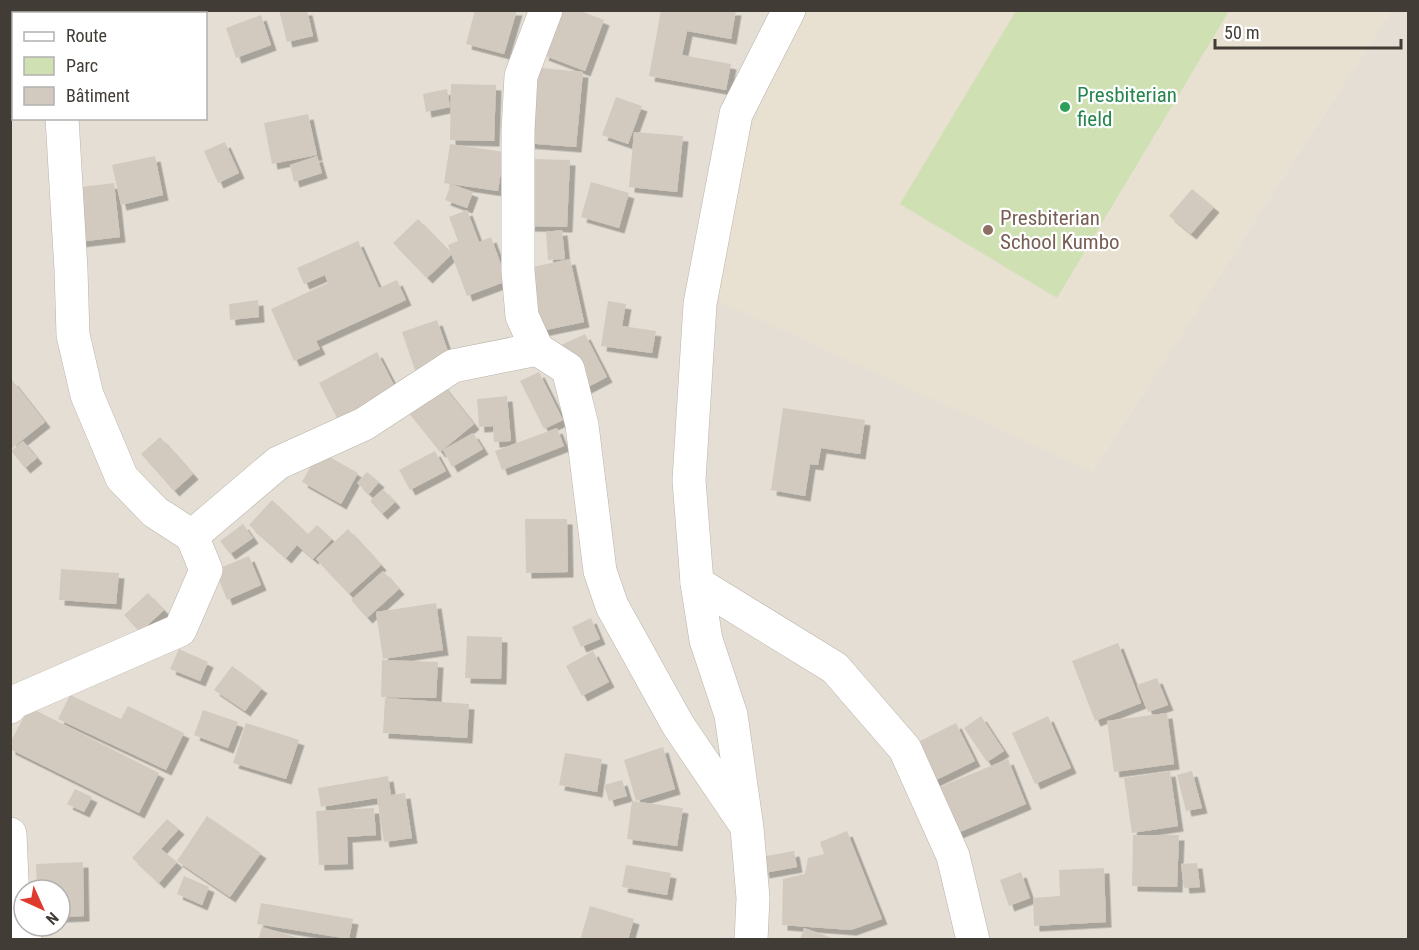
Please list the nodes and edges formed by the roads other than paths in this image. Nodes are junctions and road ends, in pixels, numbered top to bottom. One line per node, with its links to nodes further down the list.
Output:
1 (546, 10): 4 (street)
2 (789, 10): 6 (street)
3 (62, 120): 5 (street)
4 (537, 349): 5 (street); 8 (street)
5 (192, 536): 7 (street)
6 (697, 584): 8 (street); 12 (street)
7 (10, 707)
8 (747, 828): 11 (street)
9 (10, 834): 10 (street)
10 (25, 939)
11 (751, 939)
12 (973, 939)

